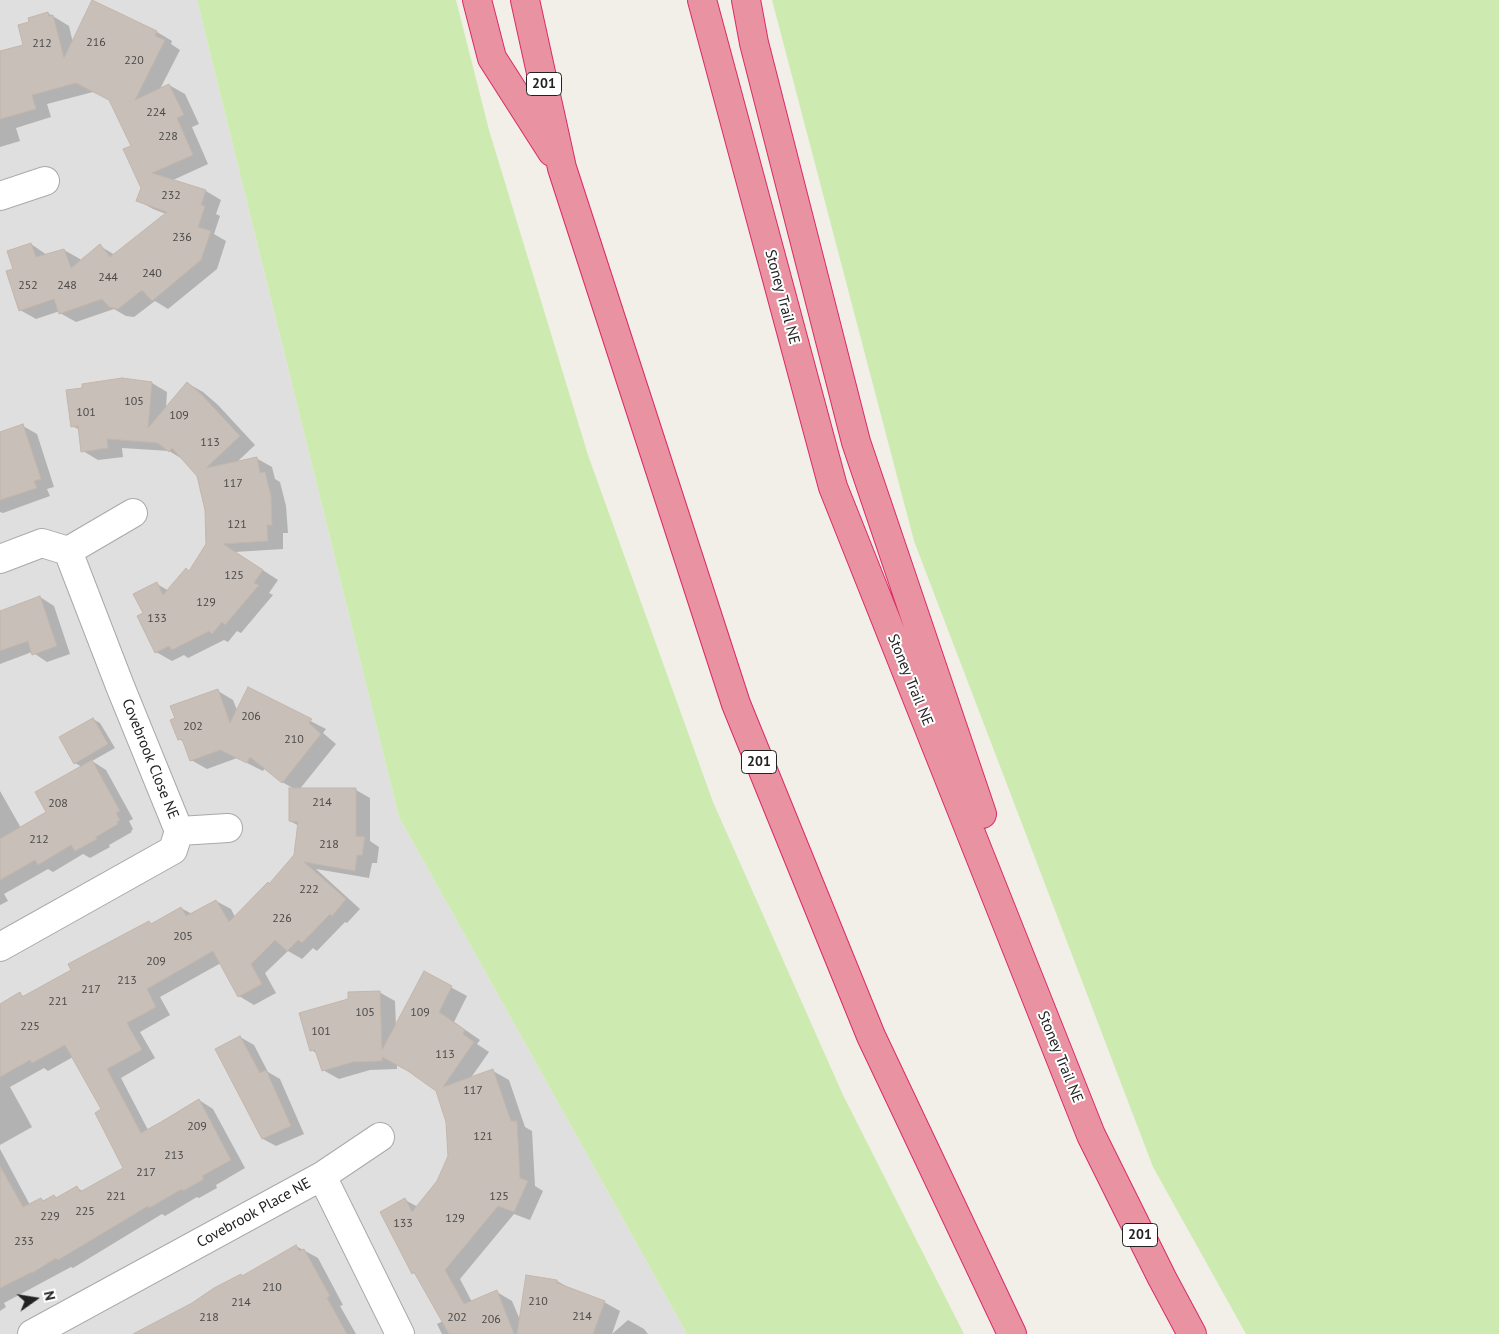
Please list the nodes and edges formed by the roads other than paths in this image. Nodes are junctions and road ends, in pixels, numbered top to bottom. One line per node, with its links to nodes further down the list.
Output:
1 (477, 0): 5 (highway)
2 (525, 0): 5 (highway, 201)
3 (702, 0): 14 (highway, Stoney Trail NE / 201)
4 (746, 0): 14 (highway)
5 (562, 168): 19 (highway, 201)
6 (45, 182): 7 (street)
7 (0, 196)
8 (133, 513): 9 (street)
9 (68, 551): 10 (street); 12 (street, Covebrook Close NE)
10 (0, 559)
11 (228, 828): 12 (street)
12 (179, 831): 13 (street, Covebrook Close NE)
13 (0, 947)
14 (1091, 1135): 20 (highway, Stoney Trail NE / 201)
15 (380, 1137): 16 (street)
16 (322, 1176): 17 (street, Covebrook Place NE); 18 (street, Covebrook Place NE)
17 (32, 1334)
18 (400, 1334)
19 (1012, 1334)
20 (1192, 1334)

